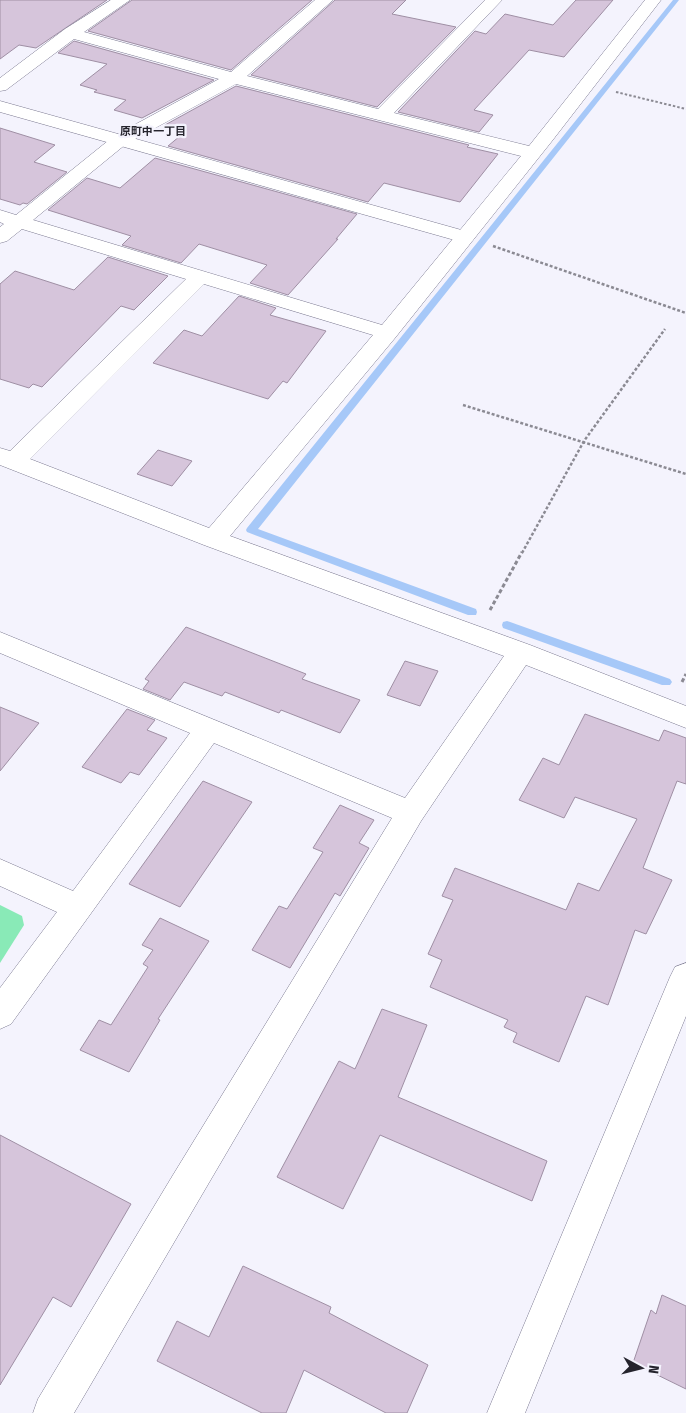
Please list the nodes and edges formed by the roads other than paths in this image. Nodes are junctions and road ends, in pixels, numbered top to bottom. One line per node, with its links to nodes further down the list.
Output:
1 (122, 0): 5 (street)
2 (325, 0): 6 (street)
3 (494, 0): 9 (street)
4 (653, 0): 11 (street)
5 (71, 33): 6 (street); 7 (street)
6 (234, 78): 9 (street); 10 (street)
7 (0, 86)
8 (0, 106): 10 (street)
9 (382, 115): 11 (street)
10 (120, 140): 12 (street); 14 (street)
11 (533, 153): 14 (street)
12 (9, 219): 13 (street); 15 (street)
13 (0, 236)
14 (465, 237): 16 (street)
15 (200, 278): 16 (street); 17 (street)
16 (387, 333): 18 (street)
17 (7, 459): 18 (street)
18 (213, 539): 20 (street)
19 (0, 642): 22 (street)
20 (521, 652): 21 (street); 23 (street)
21 (686, 717)
22 (209, 729): 23 (street); 25 (street)
23 (411, 813): 28 (street)
24 (0, 872): 25 (street)
25 (78, 908): 27 (street)
26 (686, 977): 29 (street)
27 (0, 1014)
28 (52, 1413)
29 (506, 1413)

